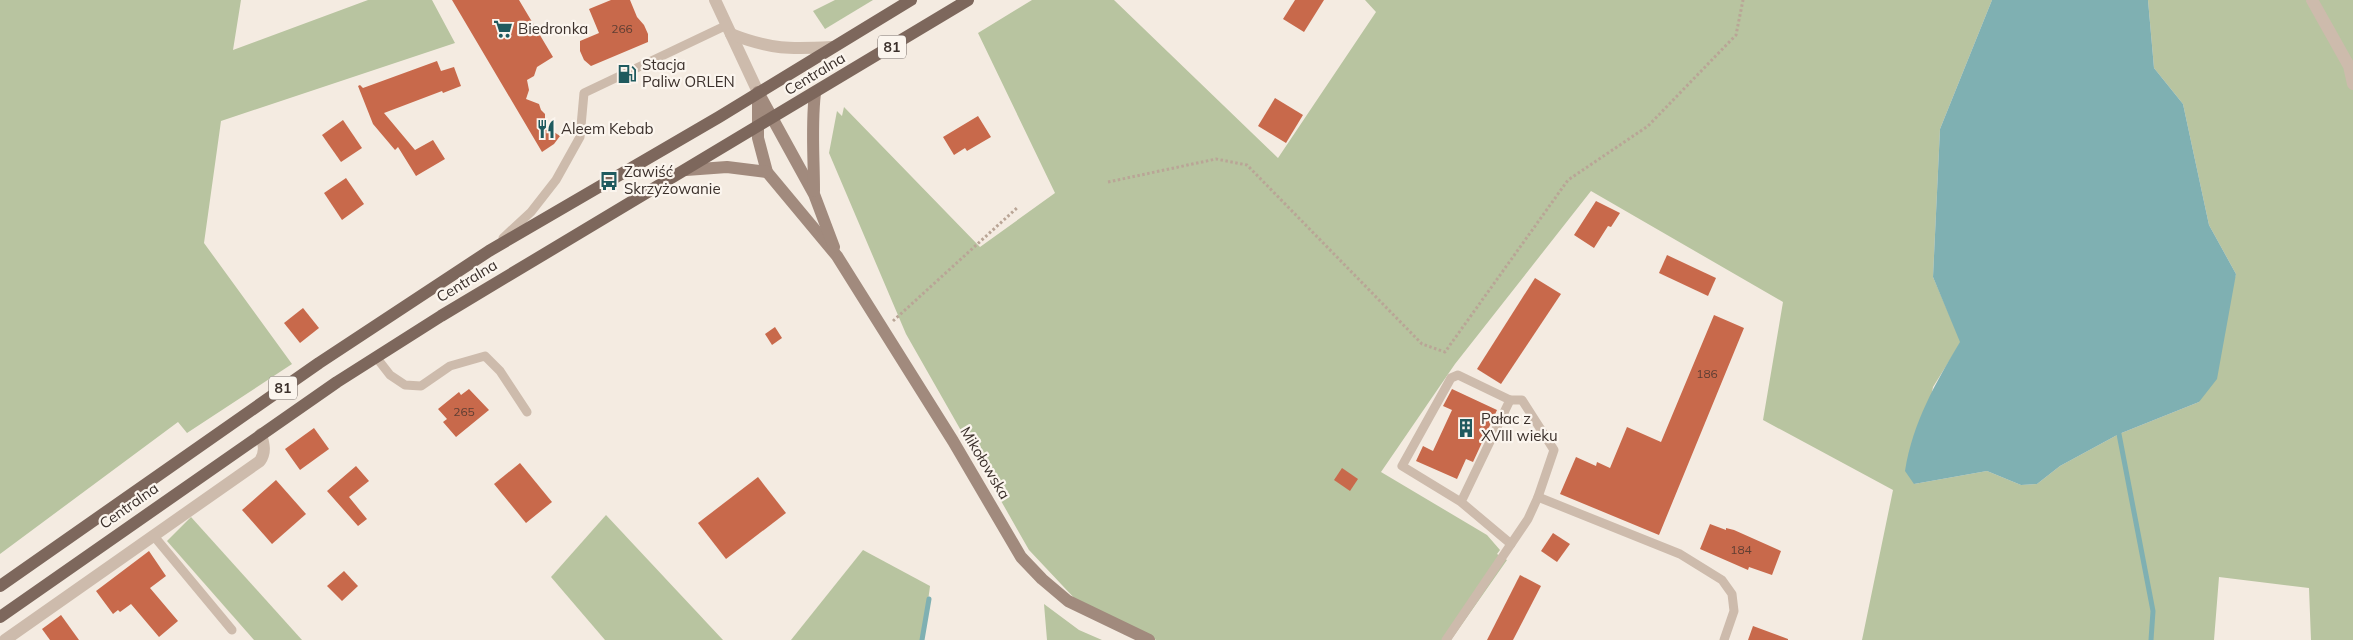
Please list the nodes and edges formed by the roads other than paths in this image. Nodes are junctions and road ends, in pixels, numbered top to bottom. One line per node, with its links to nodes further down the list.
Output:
1 (716, 0): 5 (street)
2 (911, 0): 6 (main road, Centralna / 81)
3 (968, 0): 9 (main road, Centralna / 81)
4 (2312, 0): 7 (street)
5 (729, 29): 6 (street); 8 (street); 15 (lane)
6 (833, 47): 8 (main road, Centralna / 81)
7 (2353, 84)
8 (758, 92): 10 (main road, Mikołowska); 11 (main road, Mikołowska); 15 (main road, Centralna / 81)
9 (815, 93): 10 (main road, Centralna / 81); 14 (main road)
10 (772, 118): 11 (main road, Centralna / 81); 14 (main road, Mikołowska)
11 (758, 127): 12 (main road, Centralna / 81); 13 (main road, Mikołowska)
12 (686, 170): 13 (main road); 17 (main road, Centralna / 81)
13 (767, 172): 16 (main road, Mikołowska)
14 (814, 194): 16 (main road, Mikołowska)
15 (489, 251): 25 (main road, Centralna / 81)
16 (838, 256): 29 (main road, Mikołowska)
17 (376, 357): 19 (lane); 20 (main road, Centralna / 81)
18 (1510, 400): 21 (lane); 22 (lane); 22 (lane)
19 (527, 412)
20 (261, 434): 23 (street); 26 (main road, Centralna / 81)
21 (1538, 497): 24 (lane); 31 (lane)
22 (1461, 502): 24 (lane)
23 (153, 535): 27 (lane); 28 (street)
24 (1511, 544): 30 (lane)
25 (0, 586)
26 (0, 617)
27 (232, 630)
28 (5, 640)
29 (1148, 640)
30 (1446, 640)
31 (1724, 640)

